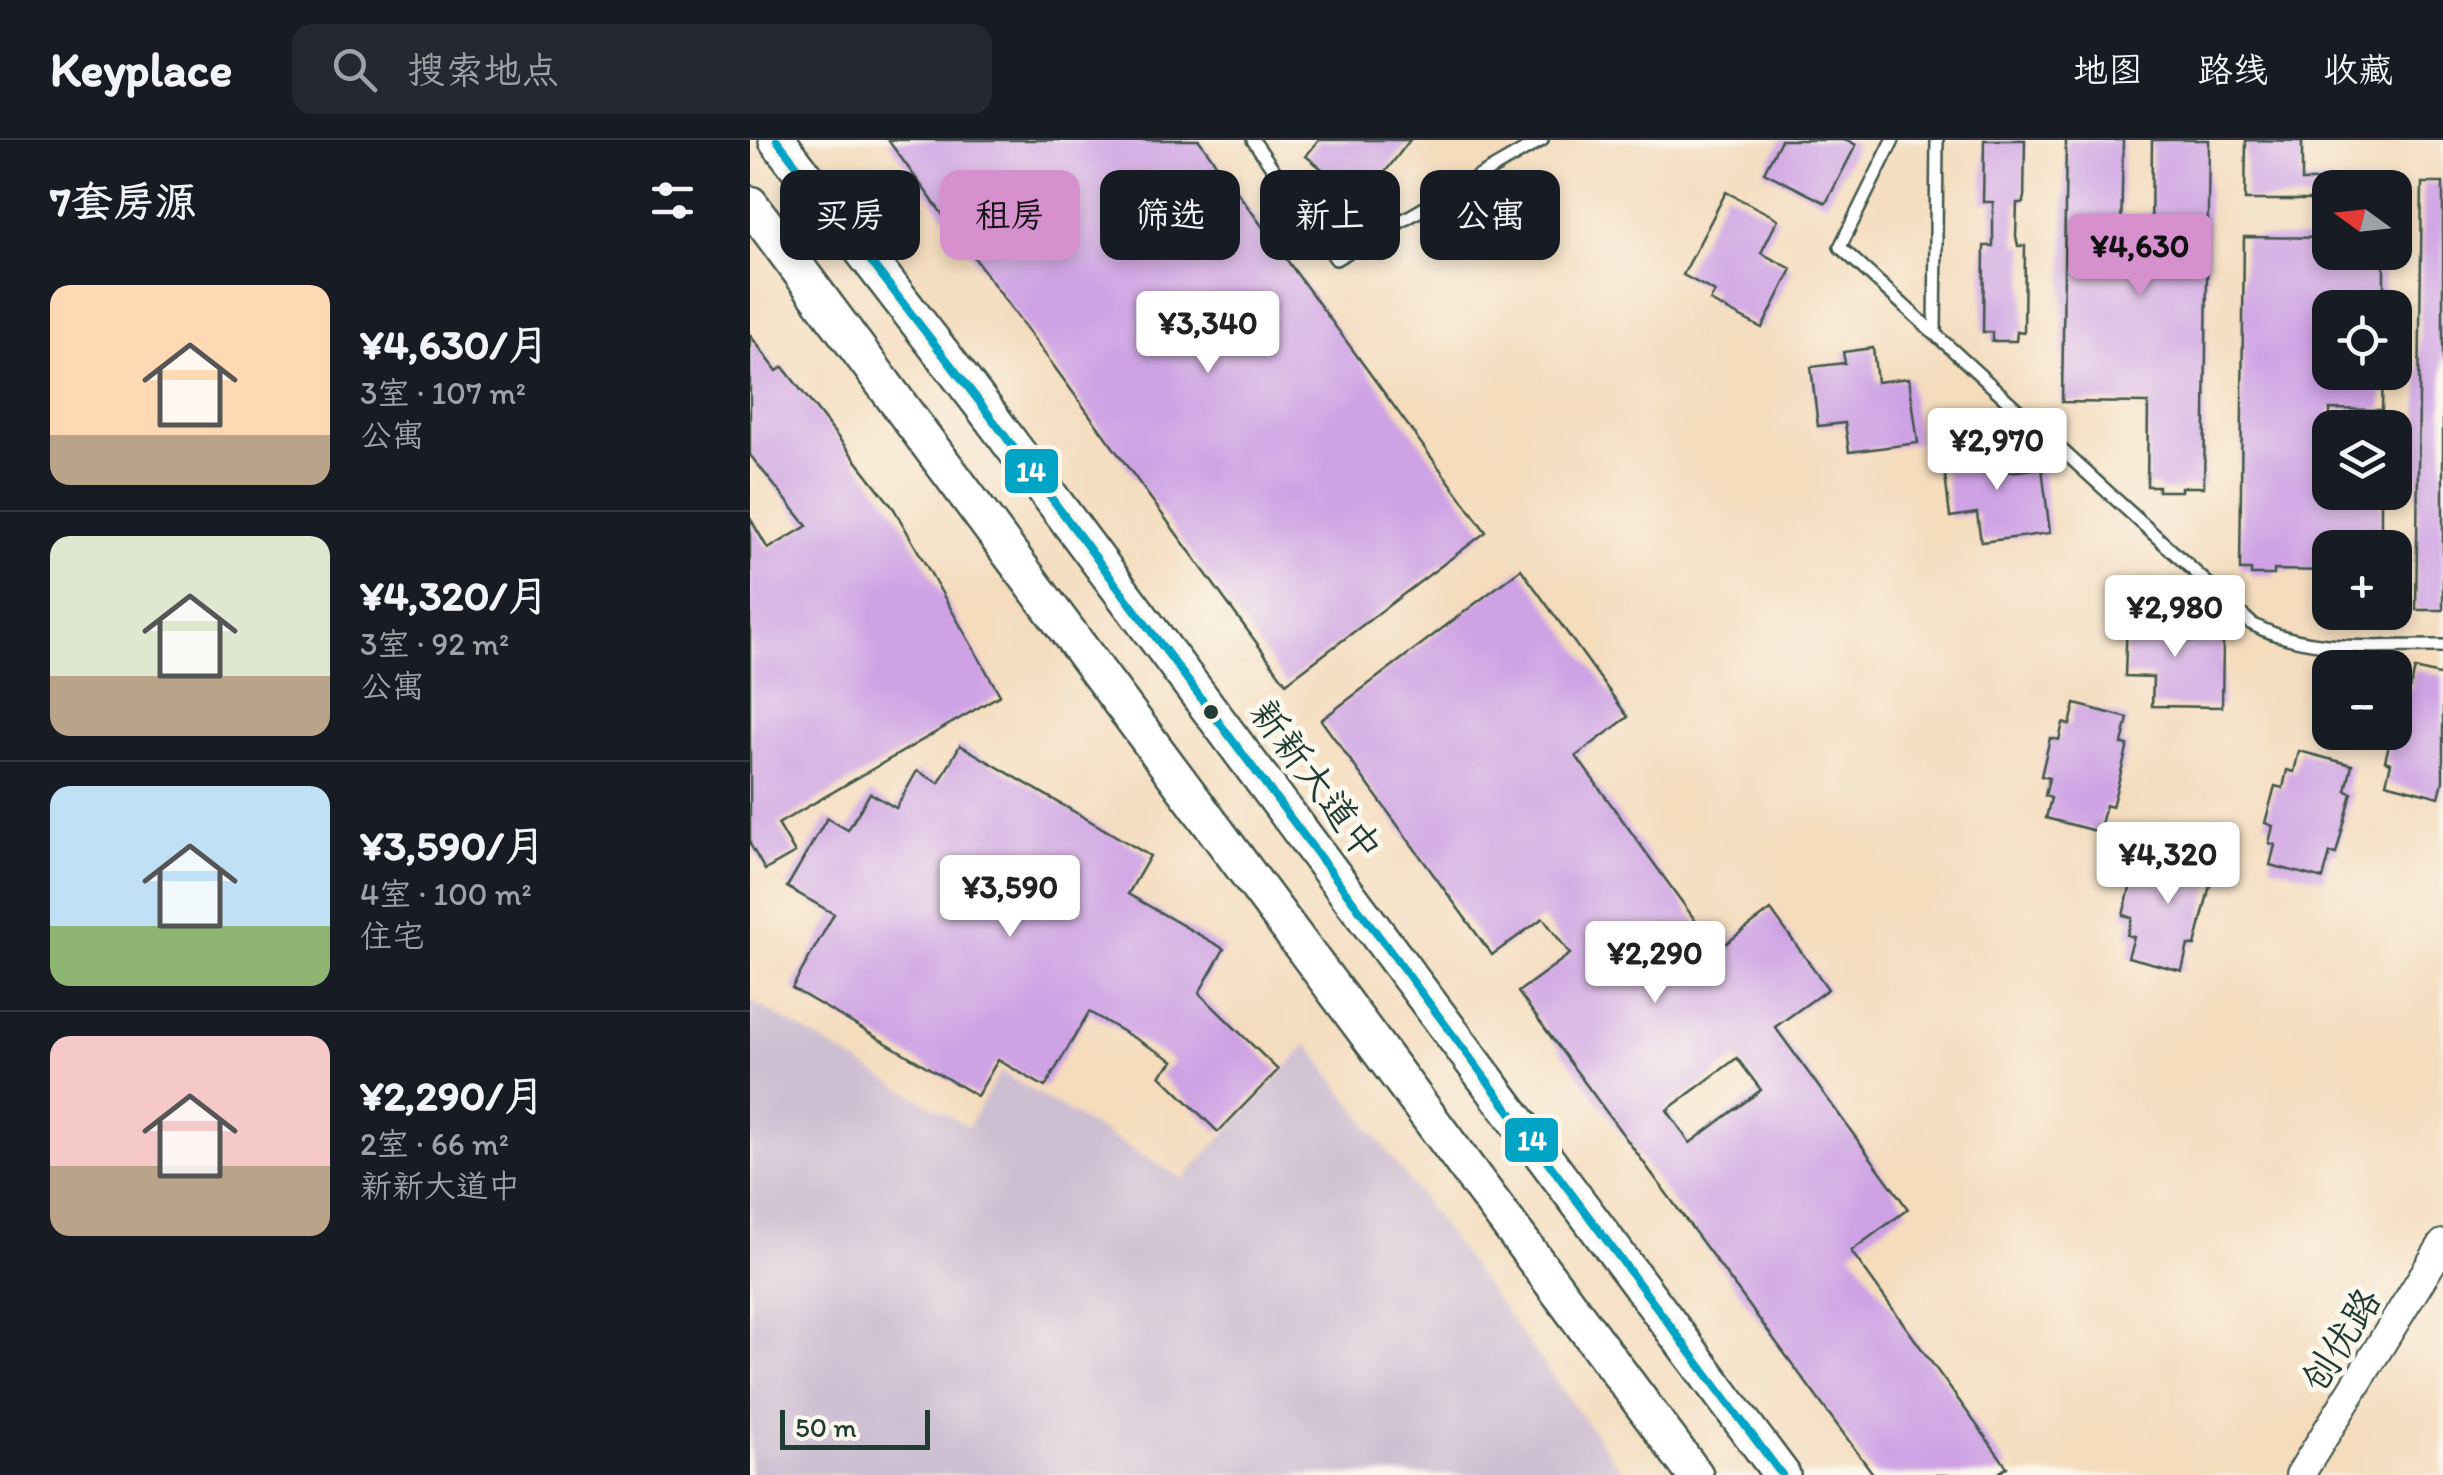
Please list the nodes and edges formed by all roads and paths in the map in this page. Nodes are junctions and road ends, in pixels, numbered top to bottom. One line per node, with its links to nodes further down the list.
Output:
1 (777, 140): 11 (main road, 新新大道中)
2 (1542, 140): 5 (lane)
3 (1894, 140): 7 (lane)
4 (1936, 140): 7 (lane)
5 (1257, 141)
6 (750, 204): 10 (main road)
7 (1935, 333): 8 (lane)
8 (2443, 646)
9 (2443, 1244): 12 (street, 创优路)
10 (1695, 1475)
11 (1782, 1475)
12 (2300, 1475)

